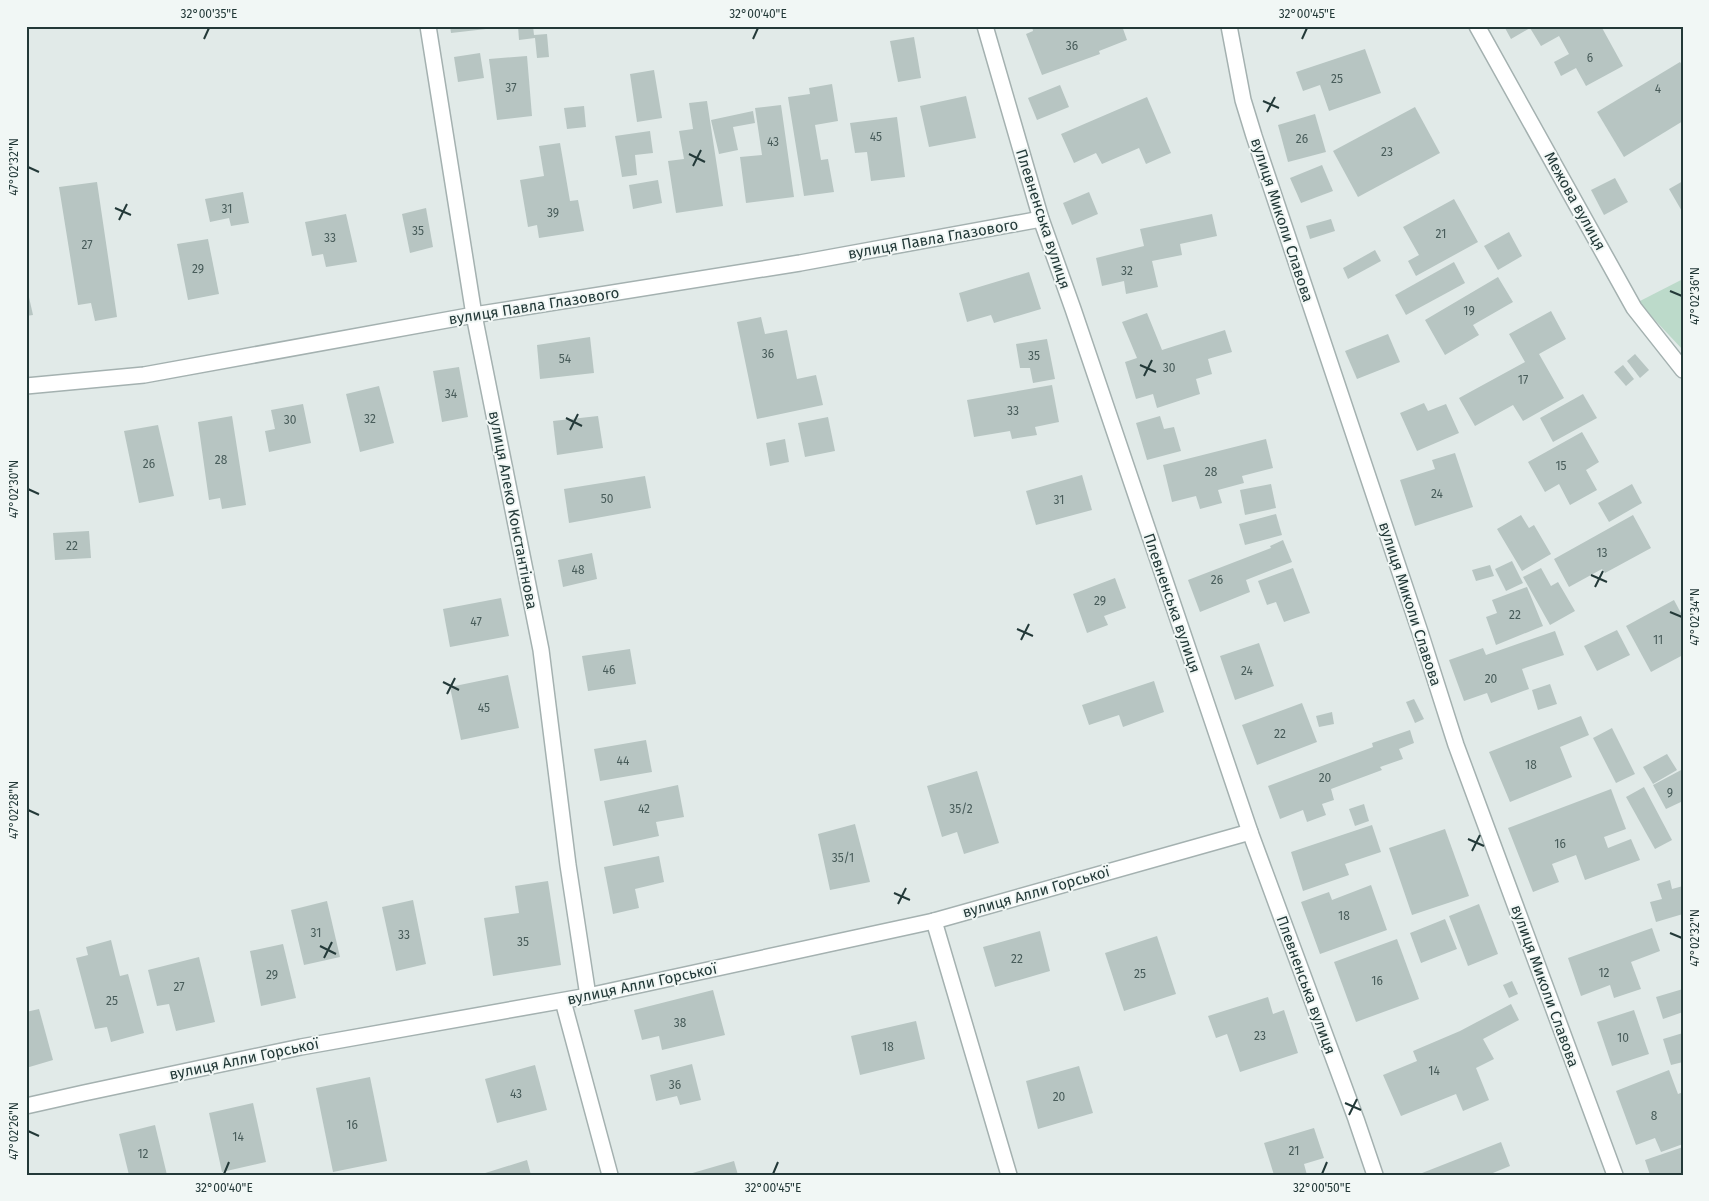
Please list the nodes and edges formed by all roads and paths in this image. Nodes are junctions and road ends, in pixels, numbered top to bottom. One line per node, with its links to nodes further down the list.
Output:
1 (428, 26): 6 (street, вулиця Алеко Константінова)
2 (985, 26): 5 (street, Плевненська вулиця)
3 (1229, 26): 17 (street, вулиця Миколи Славова)
4 (1476, 26): 7 (street, Межова вулиця)
5 (1040, 219): 6 (street, вулиця Павла Глазового); 9 (street, Плевненська вулиця)
6 (474, 315): 8 (street, вулиця Павла Глазового); 11 (street, вулиця Алеко Константінова)
7 (1683, 370)
8 (26, 386)
9 (1250, 832): 10 (street, вулиця Алли Горської); 16 (street, Плевненська вулиця)
10 (934, 921): 11 (street, вулиця Алли Горської); 15 (street)
11 (588, 996): 12 (street, вулиця Алли Горської)
12 (563, 1000): 13 (street, вулиця Алли Горської); 14 (street)
13 (26, 1106)
14 (610, 1175)
15 (1009, 1175)
16 (1375, 1175)
17 (1614, 1175)

